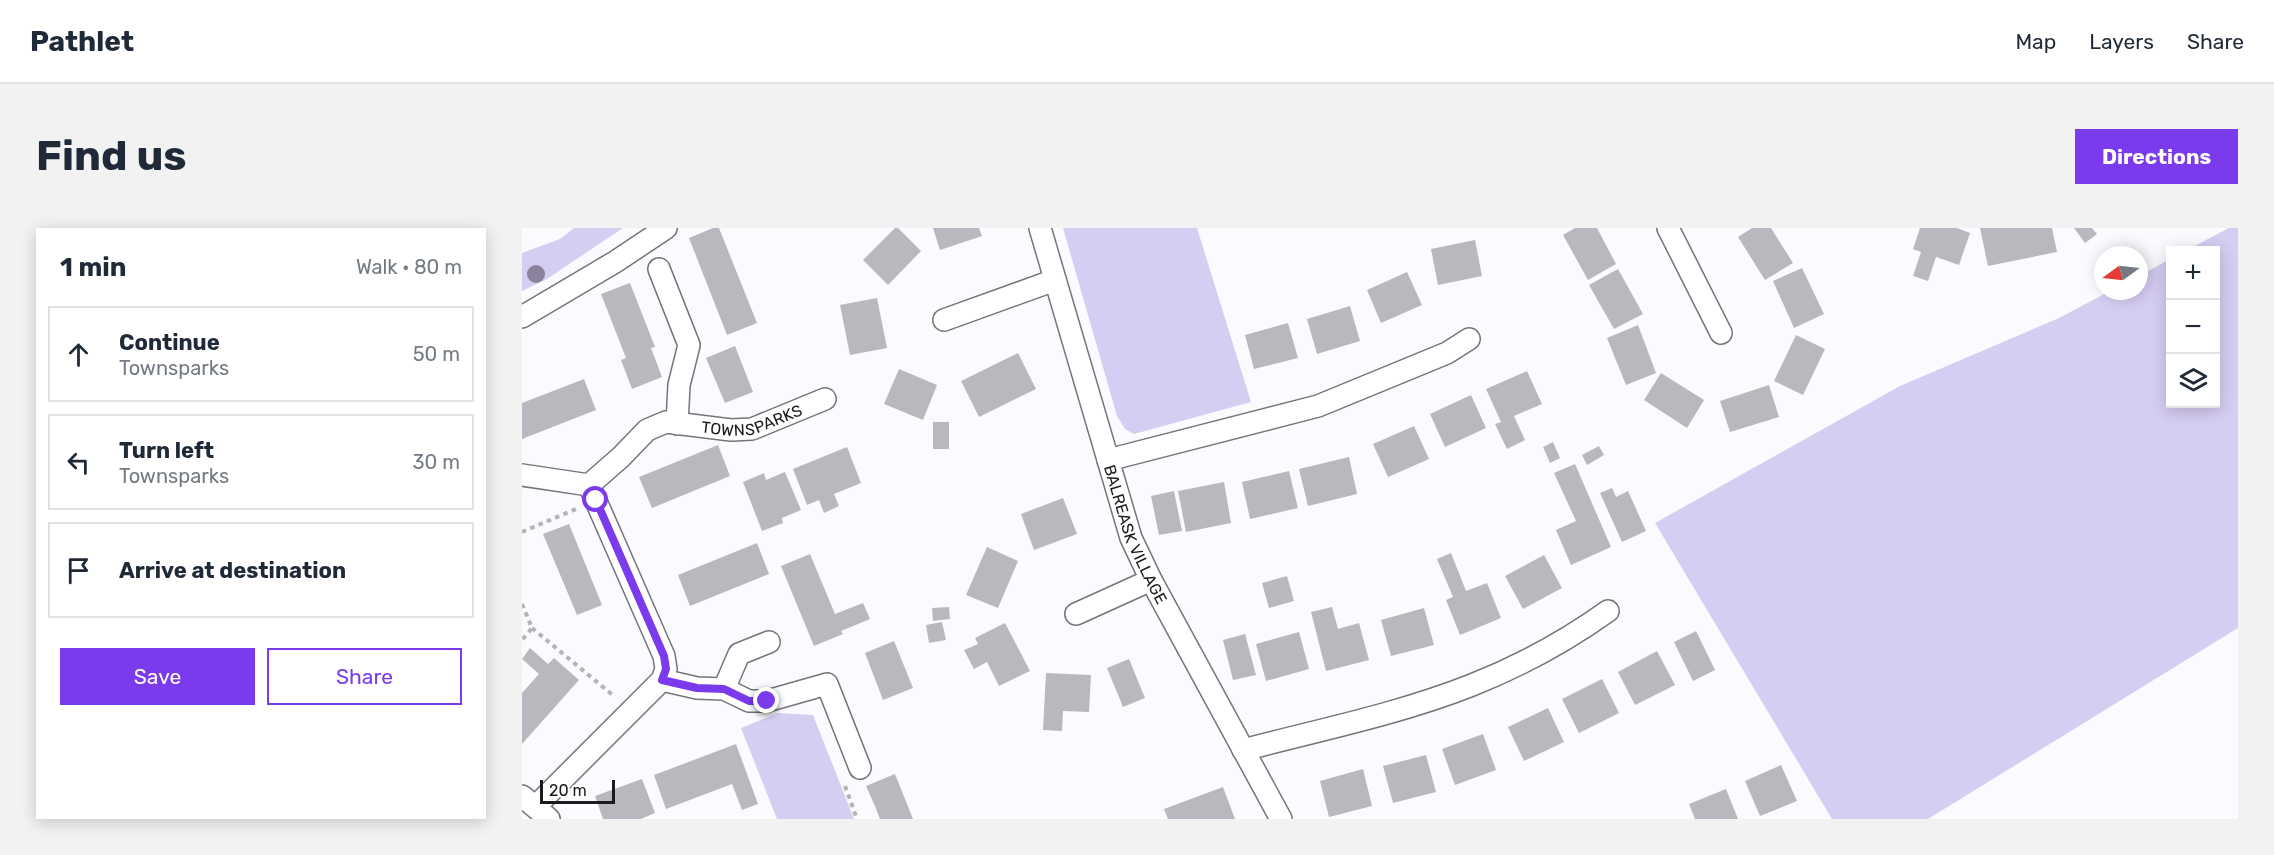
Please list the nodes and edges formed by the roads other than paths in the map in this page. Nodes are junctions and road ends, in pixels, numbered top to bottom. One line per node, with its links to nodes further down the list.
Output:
1 (666, 228): 6 (street)
2 (1040, 228): 5 (street, BALREASK VILLAGE)
3 (1668, 228): 8 (street)
4 (659, 269): 11 (street, TOWNSPARKS)
5 (1055, 280): 7 (street); 12 (street, BALREASK VILLAGE)
6 (522, 317)
7 (944, 320)
8 (1721, 333)
9 (1469, 339): 12 (street)
10 (825, 399): 11 (street, TOWNSPARKS)
11 (677, 424): 14 (street, TOWNSPARKS)
12 (1108, 460): 15 (street, BALREASK VILLAGE)
13 (522, 475): 14 (street)
14 (592, 492): 19 (street)
15 (1151, 580): 17 (street); 21 (street, BALREASK VILLAGE)
16 (1608, 611): 21 (street)
17 (1076, 614)
18 (769, 642): 20 (street)
19 (662, 680): 20 (street); 23 (street)
20 (724, 689): 22 (street)
21 (1244, 750): 24 (street, BALREASK VILLAGE)
22 (860, 768)
23 (536, 807)
24 (1281, 819)

